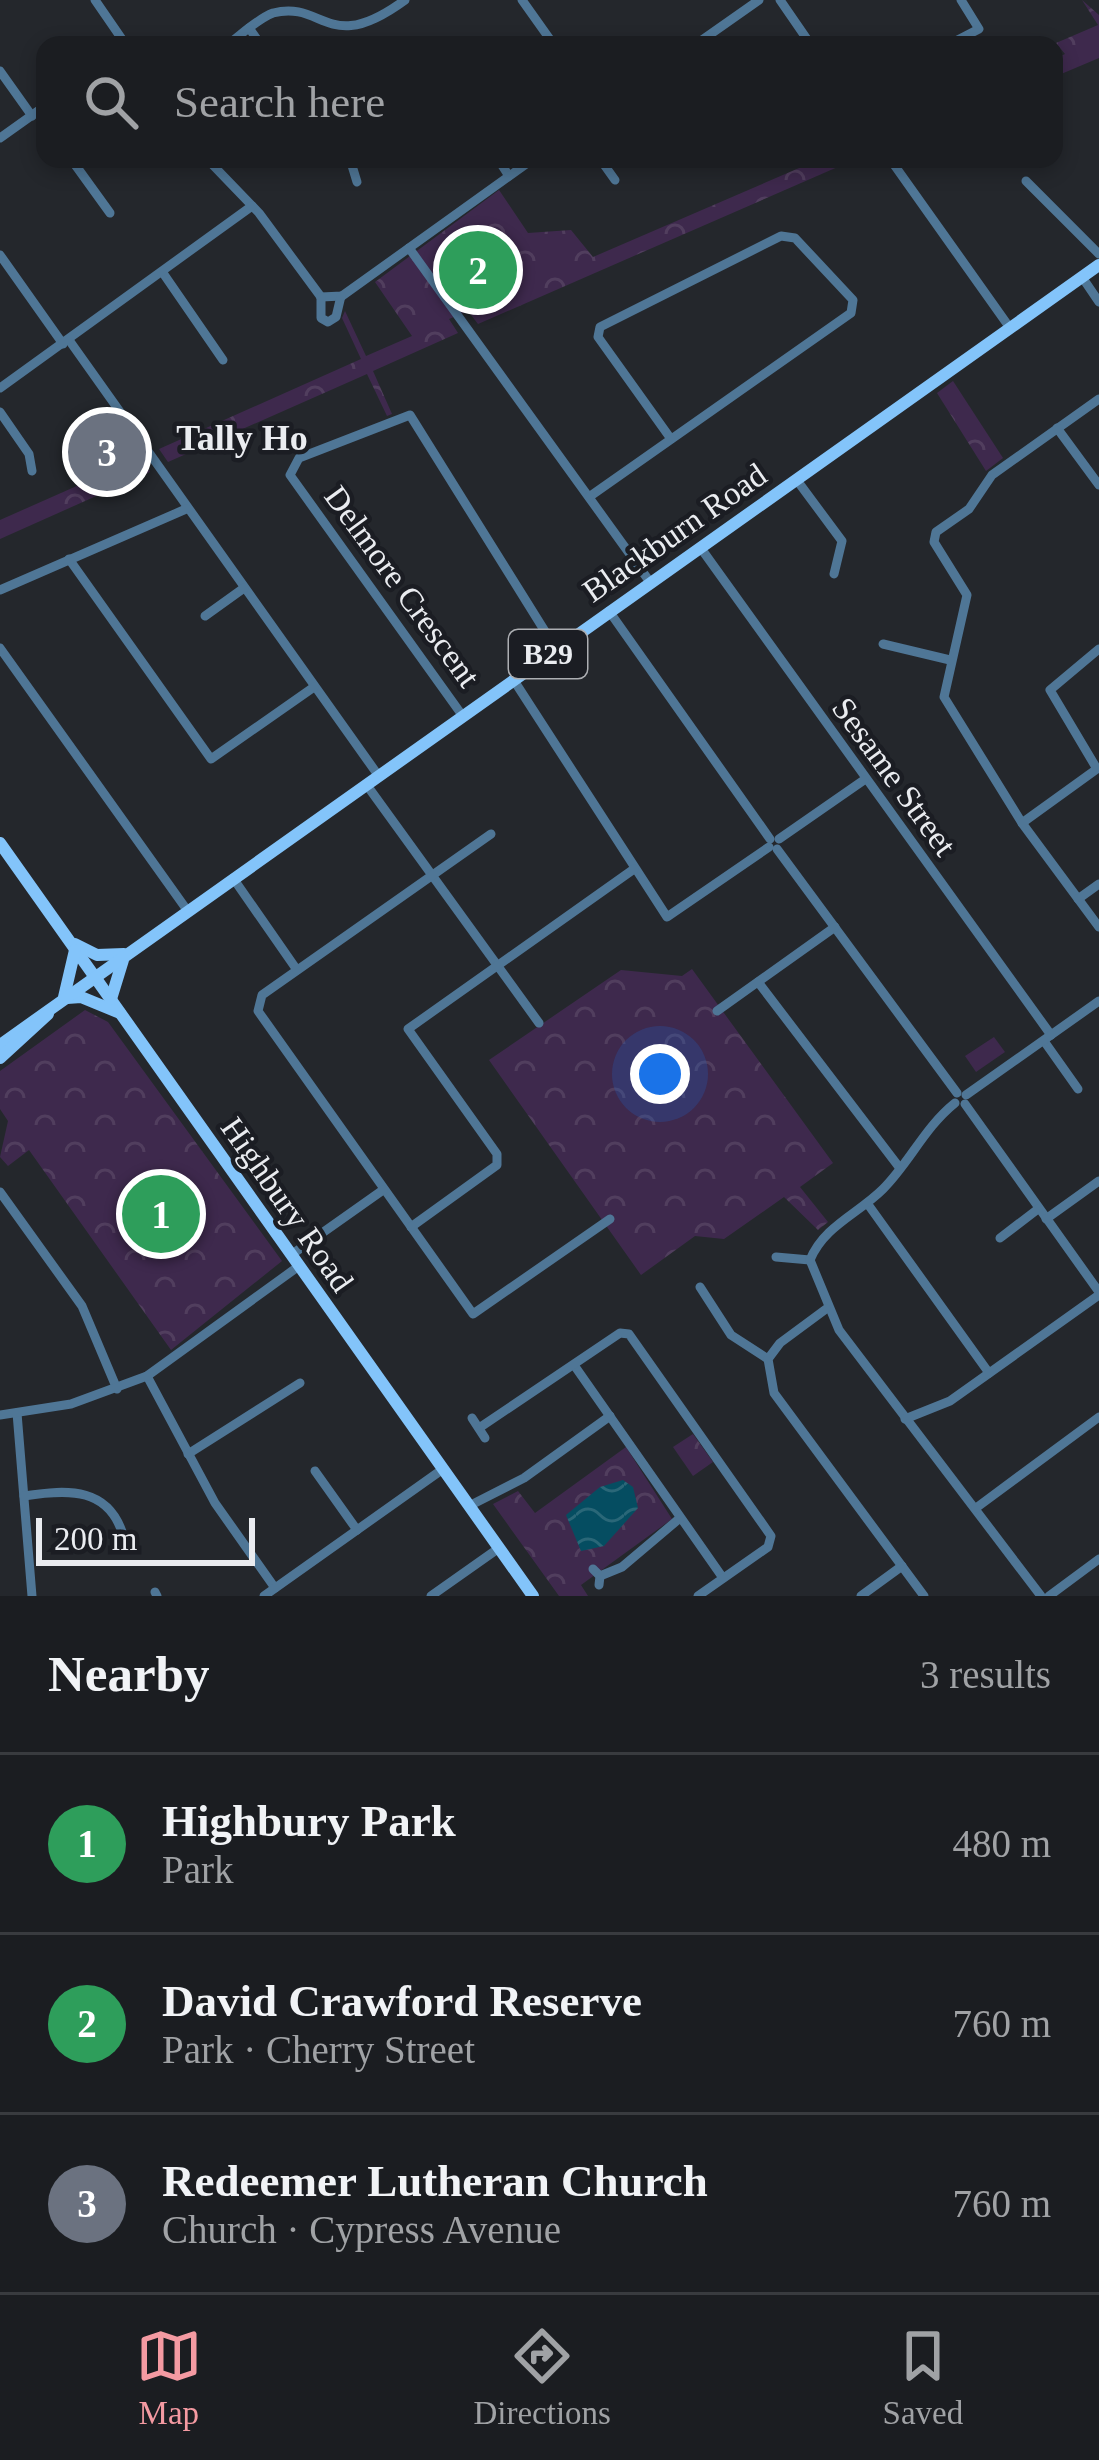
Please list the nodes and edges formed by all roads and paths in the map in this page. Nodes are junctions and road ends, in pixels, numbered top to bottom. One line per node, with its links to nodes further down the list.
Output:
1 (95, 0): 8 (street)
2 (405, 0): 7 (street)
3 (522, 0): 11 (street)
4 (759, 0): 12 (street)
5 (780, 0): 13 (street)
6 (961, 0): 14 (street)
7 (249, 28): 9 (street); 10 (street)
8 (120, 36)
9 (238, 36)
10 (255, 36)
11 (548, 36)
12 (708, 36)
13 (805, 36)
14 (965, 36)
15 (0, 71): 16 (street)
16 (36, 109)
17 (36, 112): 18 (street)
18 (0, 138)
19 (78, 168): 31 (street)
20 (216, 168): 30 (street)
21 (353, 168): 29 (street)
22 (504, 168): 26 (street)
23 (520, 168): 26 (street)
24 (606, 168): 27 (street)
25 (896, 168): 41 (street)
26 (509, 176): 32 (street)
27 (615, 180)
28 (1026, 181): 33 (street)
29 (357, 182)
30 (252, 206): 36 (street); 39 (street)
31 (110, 213)
32 (409, 248): 38 (street); 52 (street)
33 (1099, 254)
34 (0, 255): 42 (street)
35 (1099, 266): 37 (main road, Blackburn Road / B29)
36 (163, 273): 42 (street); 43 (street)
37 (1082, 278): 40 (street); 41 (main road, Blackburn Road / B29)
38 (342, 296): 39 (street); 39 (street)
39 (321, 297)
40 (1099, 302)
41 (1010, 328): 50 (main road, Blackburn Road / B29)
42 (66, 342): 44 (street); 53 (street)
43 (223, 360)
44 (0, 388)
45 (1099, 399): 47 (street)
46 (0, 412): 49 (street)
47 (1057, 428): 51 (street); 66 (street)
48 (671, 440): 48 (street); 52 (street)
49 (32, 471)
50 (796, 478): 54 (main road, Blackburn Road / B29); 56 (street)
51 (1099, 485)
52 (590, 497): 57 (street)
53 (186, 508): 55 (street); 58 (street)
54 (700, 547): 57 (main road, Blackburn Road / B29); 71 (street, Sesame Street)
55 (69, 560): 59 (street); 68 (street)
56 (834, 574)
57 (650, 581): 60 (main road, Blackburn Road / B29)
58 (244, 588): 61 (street); 68 (street)
59 (0, 590)
60 (609, 611): 64 (main road, Blackburn Road / B29); 74 (street)
61 (205, 616)
62 (883, 644): 66 (street)
63 (0, 648): 81 (street)
64 (556, 649): 67 (main road, Blackburn Road / B29); 69 (street, Delmore Crescent)
65 (1099, 650): 72 (street)
66 (950, 660): 72 (street)
67 (513, 679): 69 (main road, Blackburn Road / B29); 76 (street)
68 (314, 687): 70 (street)
69 (462, 715): 70 (main road, Blackburn Road / B29)
70 (372, 779): 77 (street); 78 (main road, Blackburn Road / B29)
71 (863, 780): 74 (street); 96 (street, Sesame Street)
72 (1022, 823): 80 (street)
73 (491, 834): 77 (street)
74 (774, 843): 76 (street); 82 (street)
75 (0, 844): 84 (main road, Highbury Road)
76 (634, 869): 86 (street)
77 (432, 876): 86 (street); 87 (street)
78 (233, 878): 81 (main road, Blackburn Road / B29); 87 (street)
79 (1099, 884): 80 (street)
80 (1078, 899): 83 (street)
81 (187, 910): 85 (main road, Blackburn Road / B29)
82 (836, 927): 89 (street); 100 (street)
83 (1099, 927)
84 (72, 945): 85 (main road); 88 (main road, Highbury Road); 92 (main road)
85 (129, 951): 88 (main road, Blackburn Road / B29); 90 (main road)
86 (497, 966): 95 (street); 108 (street)
87 (297, 970): 103 (street)
88 (94, 977): 90 (main road, Highbury Road); 92 (main road, Blackburn Road / B29)
89 (758, 982): 93 (street); 101 (street)
90 (111, 999): 94 (main road, Highbury Road)
91 (1099, 1001): 96 (street)
92 (59, 1005): 94 (main road); 97 (main road, Blackburn Road / B29); 98 (main road, Blackburn Road / B29)
93 (717, 1011)
94 (120, 1012): 111 (main road, Highbury Road)
95 (539, 1023)
96 (1047, 1038): 99 (street, Sesame Street); 100 (street)
97 (0, 1045)
98 (0, 1058)
99 (1078, 1089)
100 (961, 1099): 101 (street); 106 (street)
101 (899, 1167): 105 (street)
102 (1099, 1181): 106 (street)
103 (383, 1190): 108 (street); 111 (street)
104 (0, 1192): 121 (street)
105 (867, 1203): 112 (street); 118 (street)
106 (1042, 1214): 109 (street); 114 (street)
107 (610, 1219): 108 (street)
108 (411, 1227)
109 (1000, 1238)
110 (776, 1257): 112 (street)
111 (295, 1260): 119 (street); 129 (main road, Highbury Road)
112 (810, 1260): 115 (street)
113 (700, 1287): 116 (street)
114 (1099, 1294): 118 (street)
115 (826, 1309): 116 (street); 126 (street)
116 (768, 1359): 139 (street)
117 (574, 1365): 124 (street); 127 (street); 141 (street)
118 (989, 1373): 126 (street)
119 (148, 1376): 121 (street); 128 (street)
120 (300, 1383): 128 (street)
121 (117, 1389): 122 (street)
122 (17, 1413): 123 (street); 131 (street)
123 (0, 1415)
124 (610, 1416): 132 (street); 134 (street)
125 (1099, 1417): 133 (street)
126 (905, 1419): 133 (street)
127 (480, 1427)
128 (188, 1454): 142 (street)
129 (443, 1469): 132 (main road, Highbury Road); 135 (street)
130 (315, 1471): 135 (street)
131 (24, 1496): 136 (street); 143 (street)
132 (469, 1506): 137 (main road, Highbury Road)
133 (976, 1508): 150 (street)
134 (680, 1518): 140 (street); 141 (street)
135 (357, 1530): 142 (street)
136 (124, 1538)
137 (499, 1548): 145 (street); 146 (main road, Highbury Road)
138 (1099, 1559): 150 (street)
139 (902, 1566): 148 (street); 149 (street)
140 (597, 1577)
141 (723, 1578): 147 (street)
142 (275, 1588): 144 (street)
143 (32, 1596)
144 (264, 1596)
145 (430, 1596)
146 (533, 1596)
147 (698, 1596)
148 (861, 1596)
149 (924, 1596)
150 (1045, 1596)

